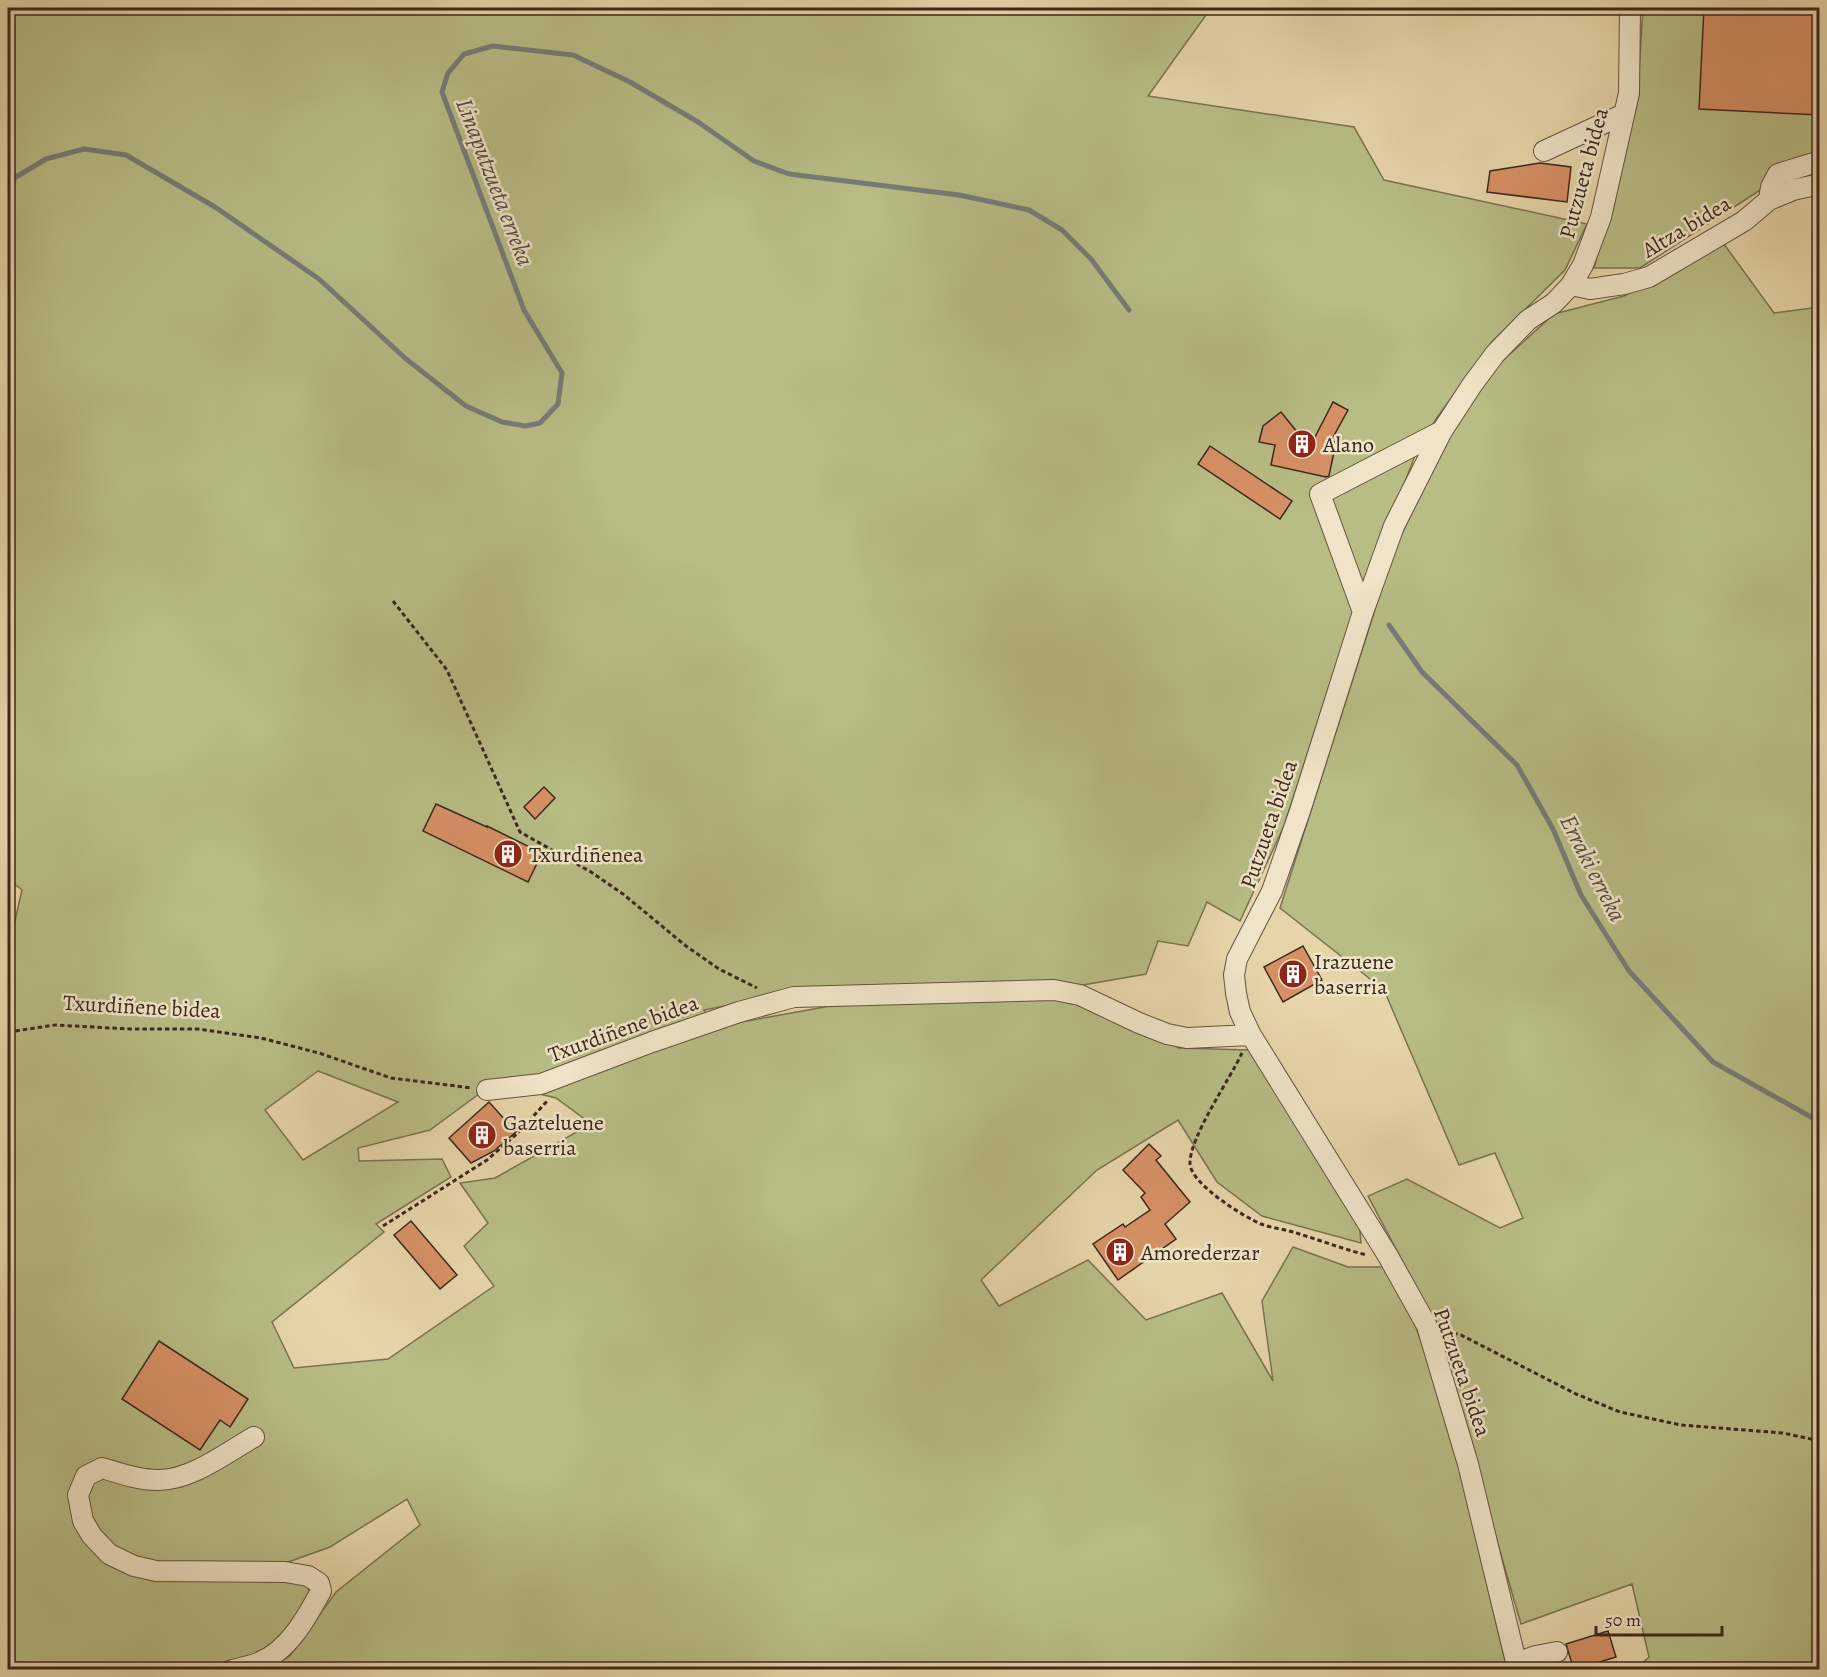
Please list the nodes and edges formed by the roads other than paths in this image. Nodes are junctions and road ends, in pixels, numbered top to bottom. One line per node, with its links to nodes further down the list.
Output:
1 (1630, 8): 2 (street, Putzueta bidea)
2 (1624, 114): 3 (street); 7 (street, Putzueta bidea)
3 (1544, 152)
4 (1820, 161): 6 (street)
5 (1820, 184): 6 (street, Altza bidea)
6 (1769, 200): 7 (street, Altza bidea)
7 (1571, 285): 8 (street, Putzueta bidea)
8 (1442, 432): 9 (street, Putzueta bidea); 9 (street)
9 (1363, 612): 10 (street, Putzueta bidea)
10 (1251, 1035): 11 (street, Txurdiñene bidea); 14 (street, Putzueta bidea)
11 (487, 1090)
12 (254, 1437): 15 (street)
13 (1557, 1652): 14 (street)
14 (1517, 1666)
15 (233, 1670)

